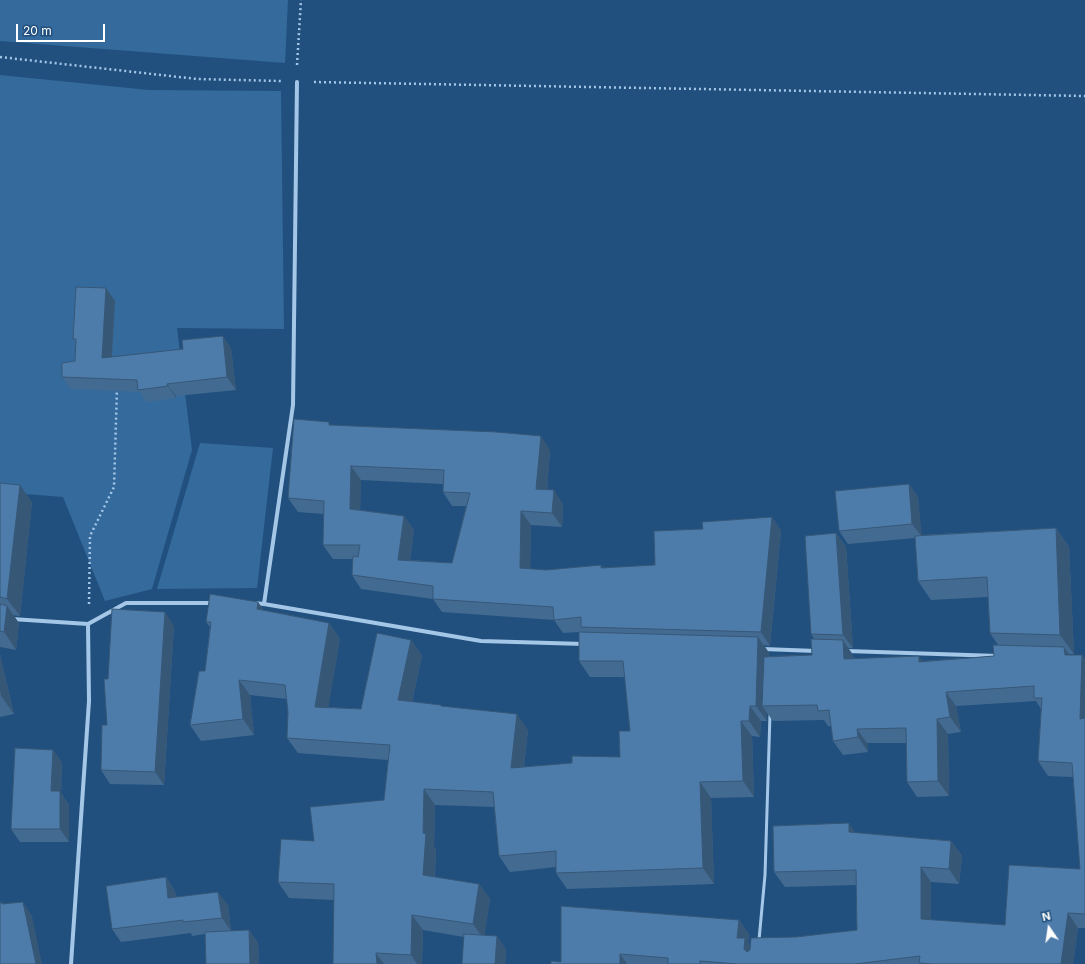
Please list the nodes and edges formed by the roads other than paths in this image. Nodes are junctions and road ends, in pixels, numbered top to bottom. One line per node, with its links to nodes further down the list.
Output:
1 (297, 82): 4 (street)
2 (218, 603): 6 (street)
3 (249, 604): 4 (street)
4 (264, 604): 7 (street)
5 (5, 617): 6 (street)
6 (88, 624): 16 (street)
7 (591, 644)
8 (757, 649): 9 (street)
9 (772, 649): 10 (street); 13 (lane)
10 (819, 651)
11 (843, 651): 12 (street)
12 (1007, 656)
13 (772, 657)
14 (770, 712): 15 (lane)
15 (759, 942)
16 (71, 964)

